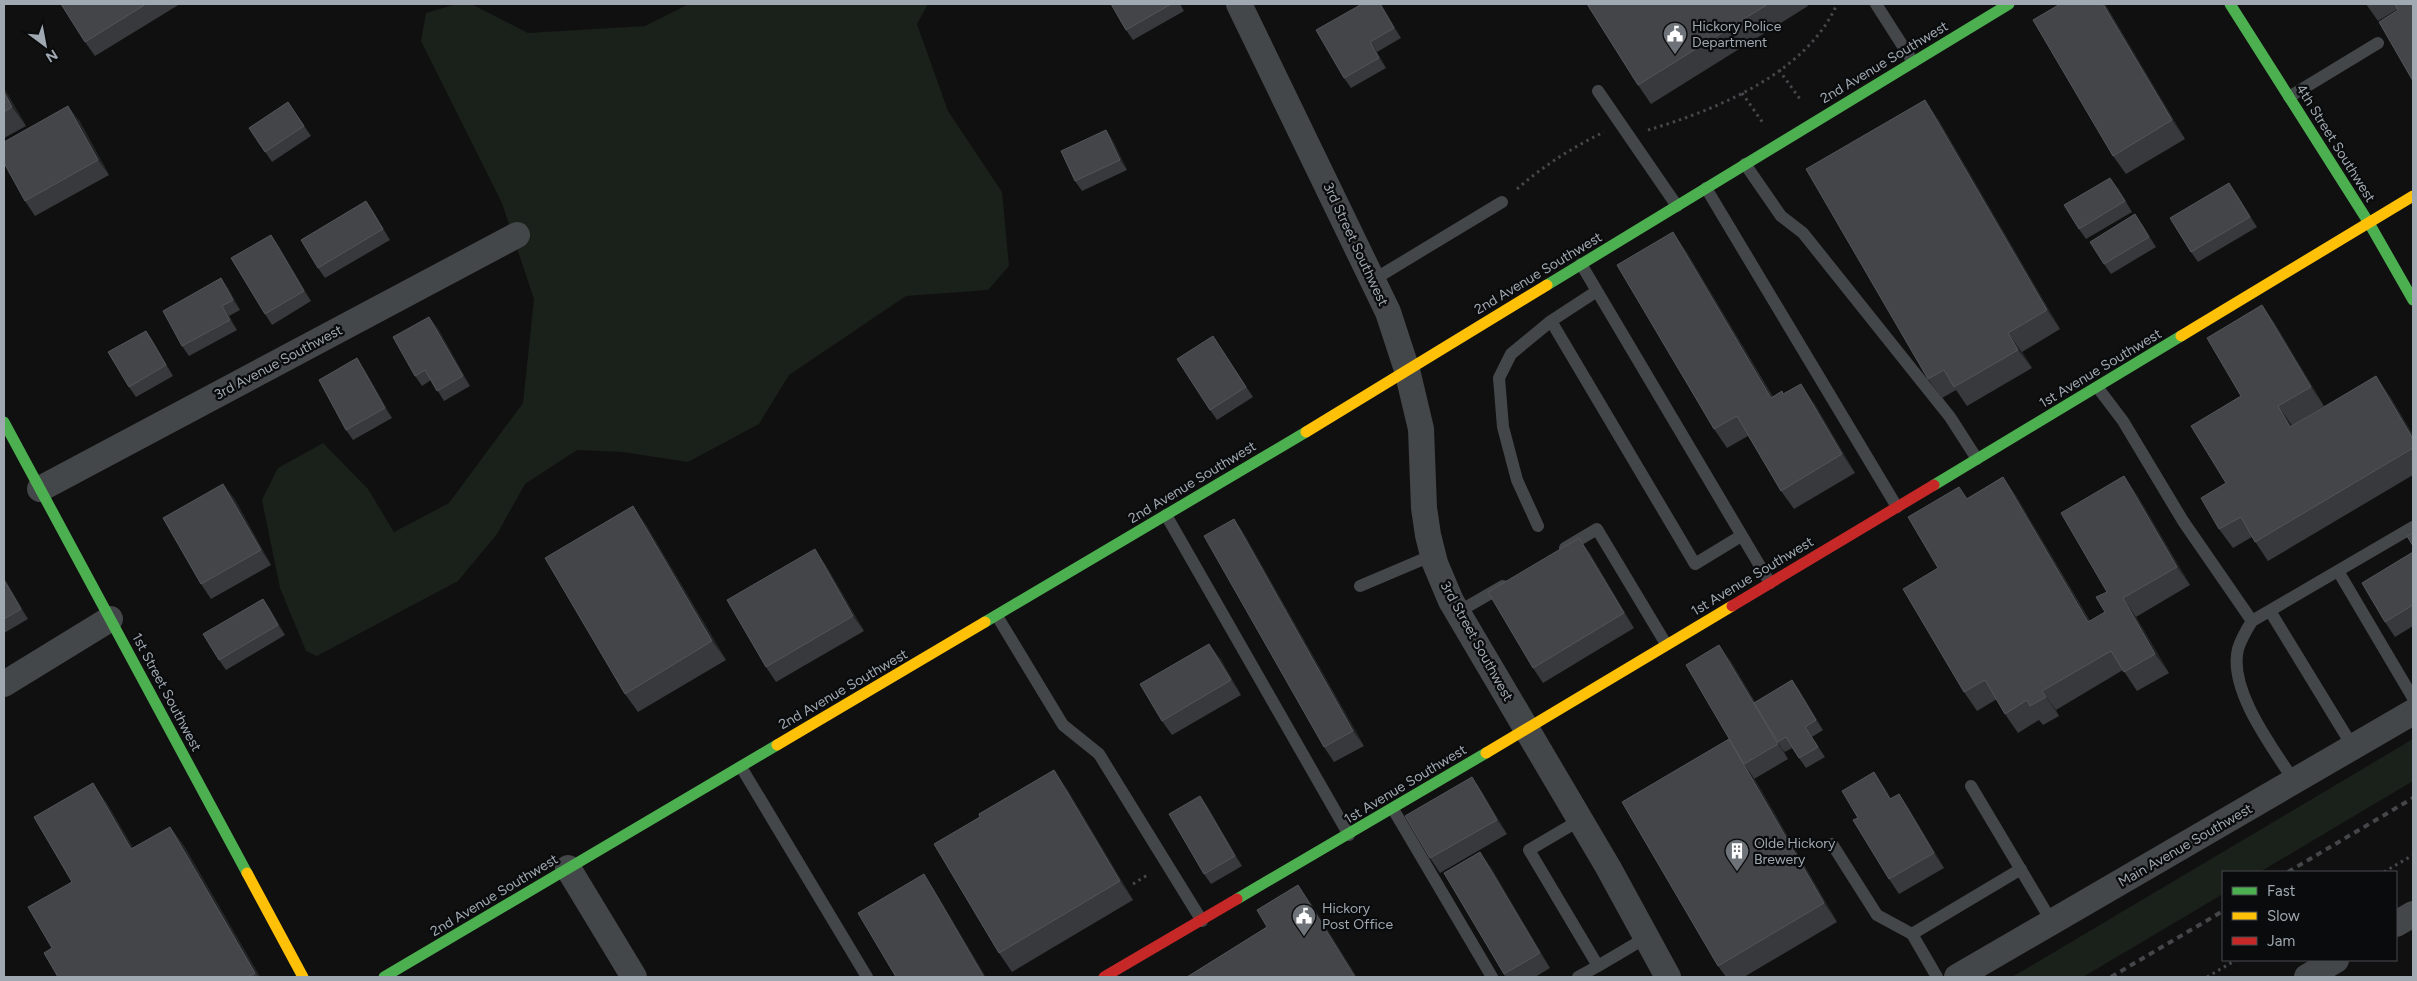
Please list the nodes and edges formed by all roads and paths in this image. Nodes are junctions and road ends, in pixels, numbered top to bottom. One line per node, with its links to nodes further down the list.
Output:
1 (1239, 4): 24 (street, 3rd Street Southwest)
2 (1837, 4): 8 (path)
3 (1876, 4): 7 (lane)
4 (2009, 4): 7 (main road, 2nd Avenue Southwest)
5 (2230, 4): 11 (main road, 4th Street Southwest)
6 (2378, 43): 11 (lane)
7 (1913, 62): 16 (main road, 2nd Avenue Southwest)
8 (1779, 70): 10 (path); 12 (path)
9 (1598, 91): 13 (lane)
10 (1742, 93): 14 (path); 15 (path)
11 (2289, 97): 21 (main road, 4th Street Southwest)
12 (1801, 100)
13 (1620, 124): 15 (lane); 19 (path)
14 (1768, 130)
15 (1628, 136): 20 (lane)
16 (1745, 164): 17 (main road, 2nd Avenue Southwest); 31 (lane)
17 (1706, 188): 20 (main road, 2nd Avenue Southwest); 33 (lane)
18 (2413, 196): 21 (main road, 1st Avenue Southwest)
19 (1502, 202): 24 (lane)
20 (1677, 206): 23 (main road, 2nd Avenue Southwest)
21 (2369, 223): 26 (main road, 4th Street Southwest); 29 (main road, 1st Avenue Southwest)
22 (517, 235): 32 (street, 3rd Avenue Southwest)
23 (1581, 264): 25 (lane); 28 (main road, 2nd Avenue Southwest)
24 (1373, 280): 28 (street, 3rd Street Southwest)
25 (1597, 291): 27 (lane); 37 (lane)
26 (2413, 300)
27 (1551, 321): 35 (lane); 37 (lane)
28 (1406, 370): 34 (main road, 2nd Avenue Southwest); 39 (street, 3rd Street Southwest)
29 (2098, 388): 31 (main road, 1st Avenue Southwest); 48 (lane)
30 (4, 422): 32 (main road, 1st Street Southwest)
31 (1977, 459): 33 (main road, 1st Avenue Southwest)
32 (40, 489): 47 (main road, 1st Street Southwest)
33 (1897, 507): 42 (main road, 1st Avenue Southwest)
34 (1166, 515): 46 (main road, 2nd Avenue Southwest); 60 (lane)
35 (1538, 526)
36 (2413, 527): 40 (lane)
37 (1742, 536): 42 (lane)
38 (1557, 553): 49 (lane)
39 (1433, 555): 43 (lane); 45 (street, 3rd Street Southwest)
40 (2338, 571): 44 (lane); 51 (lane)
41 (1517, 578): 45 (lane)
42 (1770, 583): 49 (main road, 1st Avenue Southwest)
43 (1360, 586)
44 (2270, 610): 48 (lane); 54 (lane)
45 (1458, 612): 53 (street, 3rd Street Southwest)
46 (998, 616): 55 (main road, 2nd Avenue Southwest); 67 (lane)
47 (110, 618): 50 (street); 75 (main road, 1st Street Southwest)
48 (2252, 621): 56 (lane)
49 (1666, 644): 53 (main road, 1st Avenue Southwest)
50 (4, 684)
51 (2413, 698)
52 (2413, 712): 54 (street, Main Avenue Southwest)
53 (1526, 728): 58 (main road, 1st Avenue Southwest); 59 (street, 3rd Street Southwest)
54 (2353, 747): 56 (street, Main Avenue Southwest)
55 (741, 766): 63 (main road, 2nd Avenue Southwest); 78 (lane)
56 (2294, 781): 68 (street, Main Avenue Southwest)
57 (1971, 786): 64 (lane)
58 (1393, 809): 60 (main road, 1st Avenue Southwest); 80 (lane)
59 (1580, 820): 71 (street, 3rd Street Southwest); 74 (lane)
60 (1349, 835): 67 (main road, 1st Avenue Southwest)
61 (1832, 844): 70 (lane)
62 (2413, 855): 65 (path)
63 (568, 868): 76 (main road, 2nd Avenue Southwest); 77 (street)
64 (2021, 869): 68 (lane); 70 (lane)
65 (2386, 871)
66 (2413, 914): 69 (street)
67 (1202, 921): 79 (main road, 1st Avenue Southwest)
68 (2052, 922): 84 (street, Main Avenue Southwest)
69 (2397, 923)
70 (1912, 934): 83 (lane)
71 (1646, 937): 74 (lane); 82 (street, 3rd Street Southwest)
72 (2234, 961): 85 (path)
73 (2334, 961): 86 (street)
74 (1598, 966): 81 (lane)
75 (303, 977)
76 (384, 977)
77 (634, 977)
78 (867, 977)
79 (1104, 977)
80 (1492, 977)
81 (1578, 977)
82 (1668, 977)
83 (1937, 977)
84 (1957, 977)
85 (2207, 977)
86 (2307, 977)

